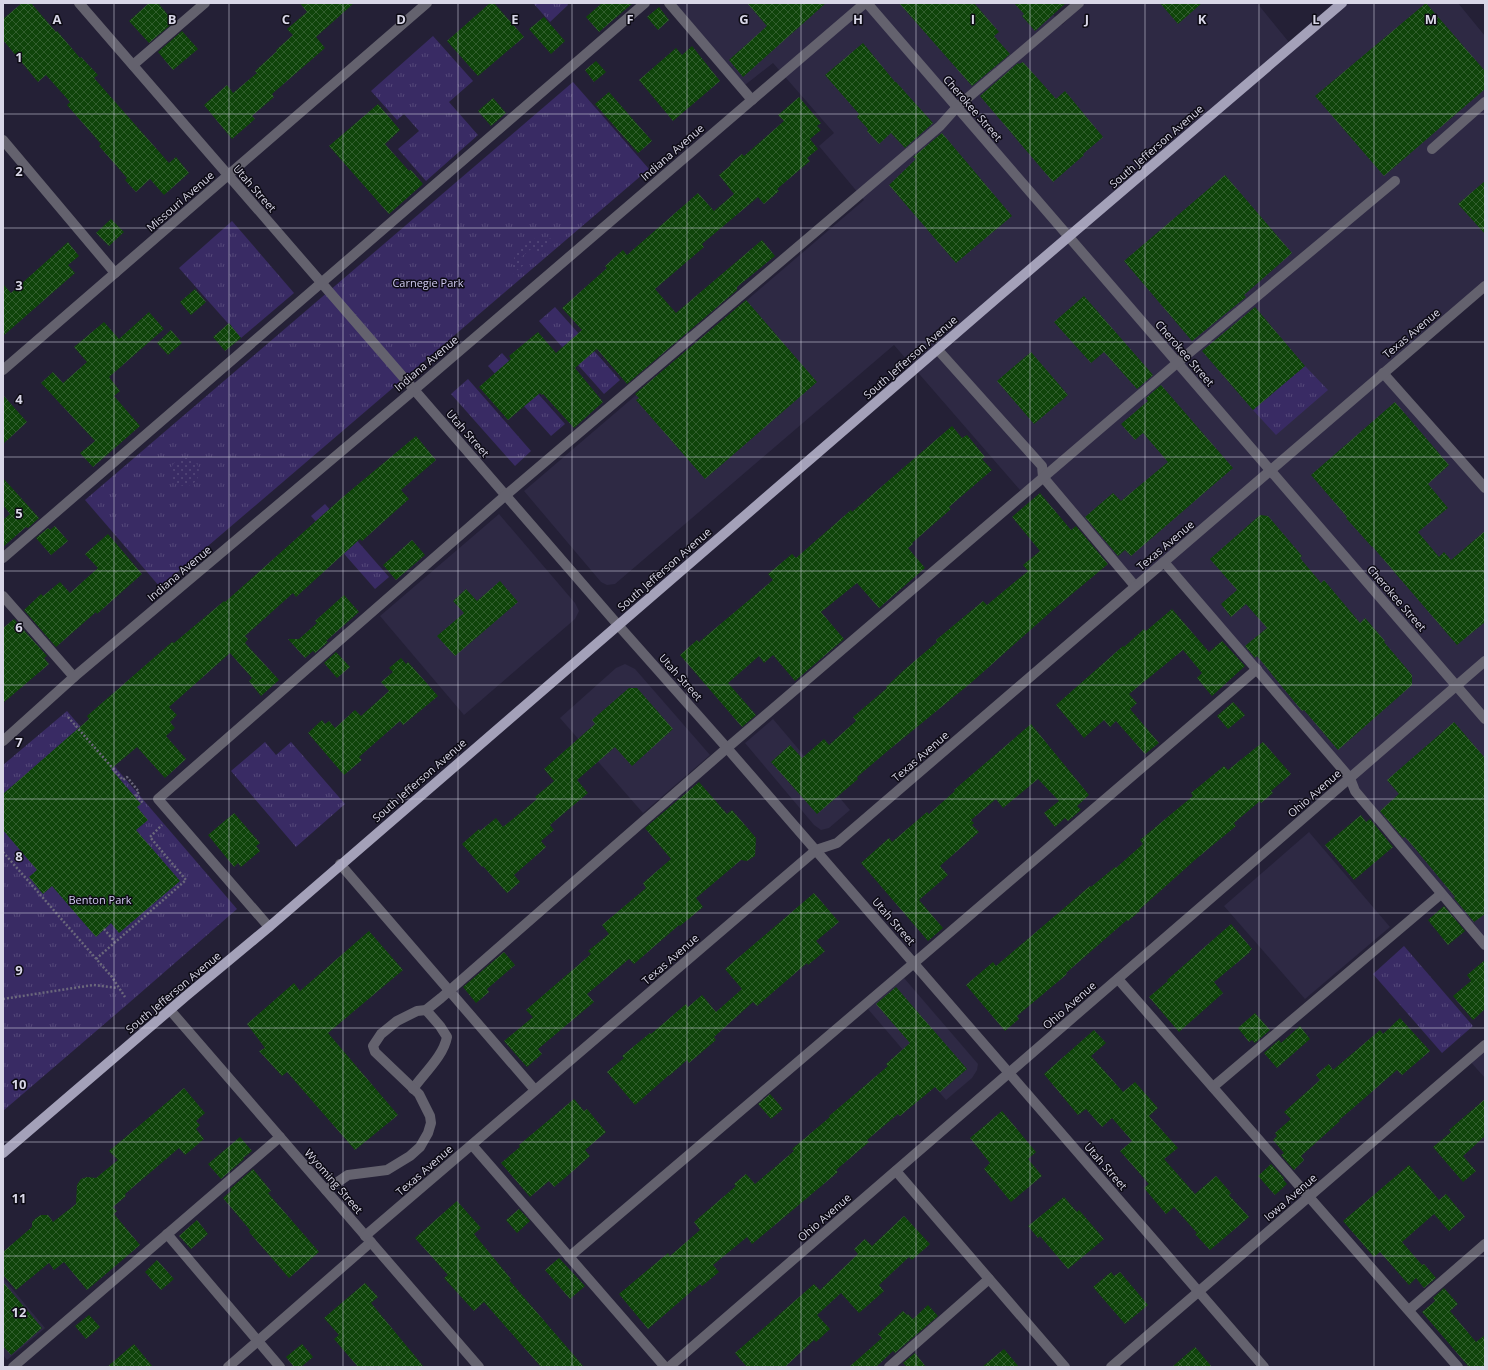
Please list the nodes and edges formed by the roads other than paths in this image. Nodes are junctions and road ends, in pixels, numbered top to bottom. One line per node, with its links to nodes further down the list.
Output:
1 (79, 3): 9 (street, Utah Street)
2 (205, 3): 9 (street)
3 (427, 3): 15 (street, Missouri Avenue)
4 (645, 3): 19 (street)
5 (668, 3): 10 (street)
6 (866, 3): 10 (street, Indiana Avenue); 12 (street, Cherokee Street)
7 (1079, 3): 12 (street)
8 (1342, 3): 17 (main road, South Jefferson Avenue)
9 (133, 65): 15 (street, Utah Street)
10 (752, 100): 25 (street, Indiana Avenue)
11 (1485, 102): 14 (street)
12 (957, 107): 17 (street, Cherokee Street); 29 (street)
13 (3, 140): 18 (street)
14 (1432, 149)
15 (228, 175): 18 (street, Missouri Avenue); 19 (street, Utah Street)
16 (1395, 181): 22 (street)
17 (1068, 237): 21 (main road, South Jefferson Avenue); 22 (street, Cherokee Street)
18 (115, 273): 23 (street, Missouri Avenue)
19 (322, 283): 25 (street, Utah Street); 30 (street)
20 (1485, 286): 24 (street, Texas Avenue)
21 (938, 350): 27 (street); 34 (main road, South Jefferson Avenue)
22 (1177, 363): 26 (street, Cherokee Street); 27 (street)
23 (4, 368)
24 (1383, 373): 26 (street, Texas Avenue); 28 (street)
25 (414, 390): 29 (street, Utah Street); 37 (street, Indiana Avenue)
26 (1270, 471): 31 (street, Texas Avenue); 38 (street, Cherokee Street)
27 (1043, 477): 32 (street); 41 (street)
28 (1483, 481)
29 (506, 495): 34 (street, Utah Street); 46 (street)
30 (3, 558)
31 (1164, 562): 32 (street, Texas Avenue); 36 (street)
32 (1135, 586): 43 (street, Texas Avenue)
33 (3, 596): 37 (street)
34 (618, 625): 41 (street, Utah Street); 44 (main road, South Jefferson Avenue)
35 (1485, 661): 38 (street, Ohio Avenue)
36 (1257, 669): 42 (street); 48 (street)
37 (74, 677): 40 (street, Indiana Avenue)
38 (1457, 686): 39 (street, Cherokee Street); 42 (street, Ohio Avenue)
39 (1485, 719)
40 (3, 741)
41 (728, 748): 43 (street, Utah Street); 50 (street)
42 (1350, 778): 45 (street); 49 (street, Ohio Avenue)
43 (816, 850): 48 (street, Utah Street); 57 (street, Texas Avenue)
44 (340, 864): 46 (main road, South Jefferson Avenue); 50 (street)
45 (1441, 894): 47 (street); 55 (street)
46 (269, 927): 51 (main road, South Jefferson Avenue)
47 (1485, 945)
48 (914, 963): 54 (street, Utah Street); 67 (street)
49 (1118, 979): 54 (street, Ohio Avenue); 55 (street)
50 (450, 990): 52 (street); 57 (street)
51 (170, 1010): 58 (street, Wyoming Street); 60 (main road, South Jefferson Avenue)
52 (426, 1010): 56 (street); 56 (street)
53 (1485, 1045): 63 (street, Iowa Avenue)
54 (1009, 1073): 61 (street, Ohio Avenue); 69 (street, Utah Street)
55 (1213, 1088): 63 (street)
56 (413, 1089): 62 (street)
57 (535, 1090): 59 (street, Texas Avenue)
58 (280, 1137): 62 (street, Wyoming Street); 64 (street)
59 (472, 1145): 65 (street, Texas Avenue); 67 (street)
60 (3, 1153)
61 (896, 1171): 68 (street); 77 (street, Ohio Avenue)
62 (326, 1190): 65 (street, Wyoming Street)
63 (1309, 1197): 69 (street, Iowa Avenue); 70 (street)
64 (167, 1234): 71 (street); 72 (street)
65 (368, 1239): 71 (street, Texas Avenue); 75 (street, Wyoming Street)
66 (1485, 1244): 70 (street)
67 (569, 1257): 76 (street)
68 (989, 1279): 78 (street); 79 (street)
69 (1199, 1292): 80 (street, Iowa Avenue); 81 (street, Utah Street)
70 (1409, 1310): 82 (street)
71 (258, 1341): 73 (street, Texas Avenue); 74 (street)
72 (13, 1367)
73 (228, 1367)
74 (280, 1367)
75 (479, 1367)
76 (665, 1367)
77 (669, 1367)
78 (889, 1367)
79 (1065, 1367)
80 (1111, 1367)
81 (1264, 1367)
82 (1458, 1367)

